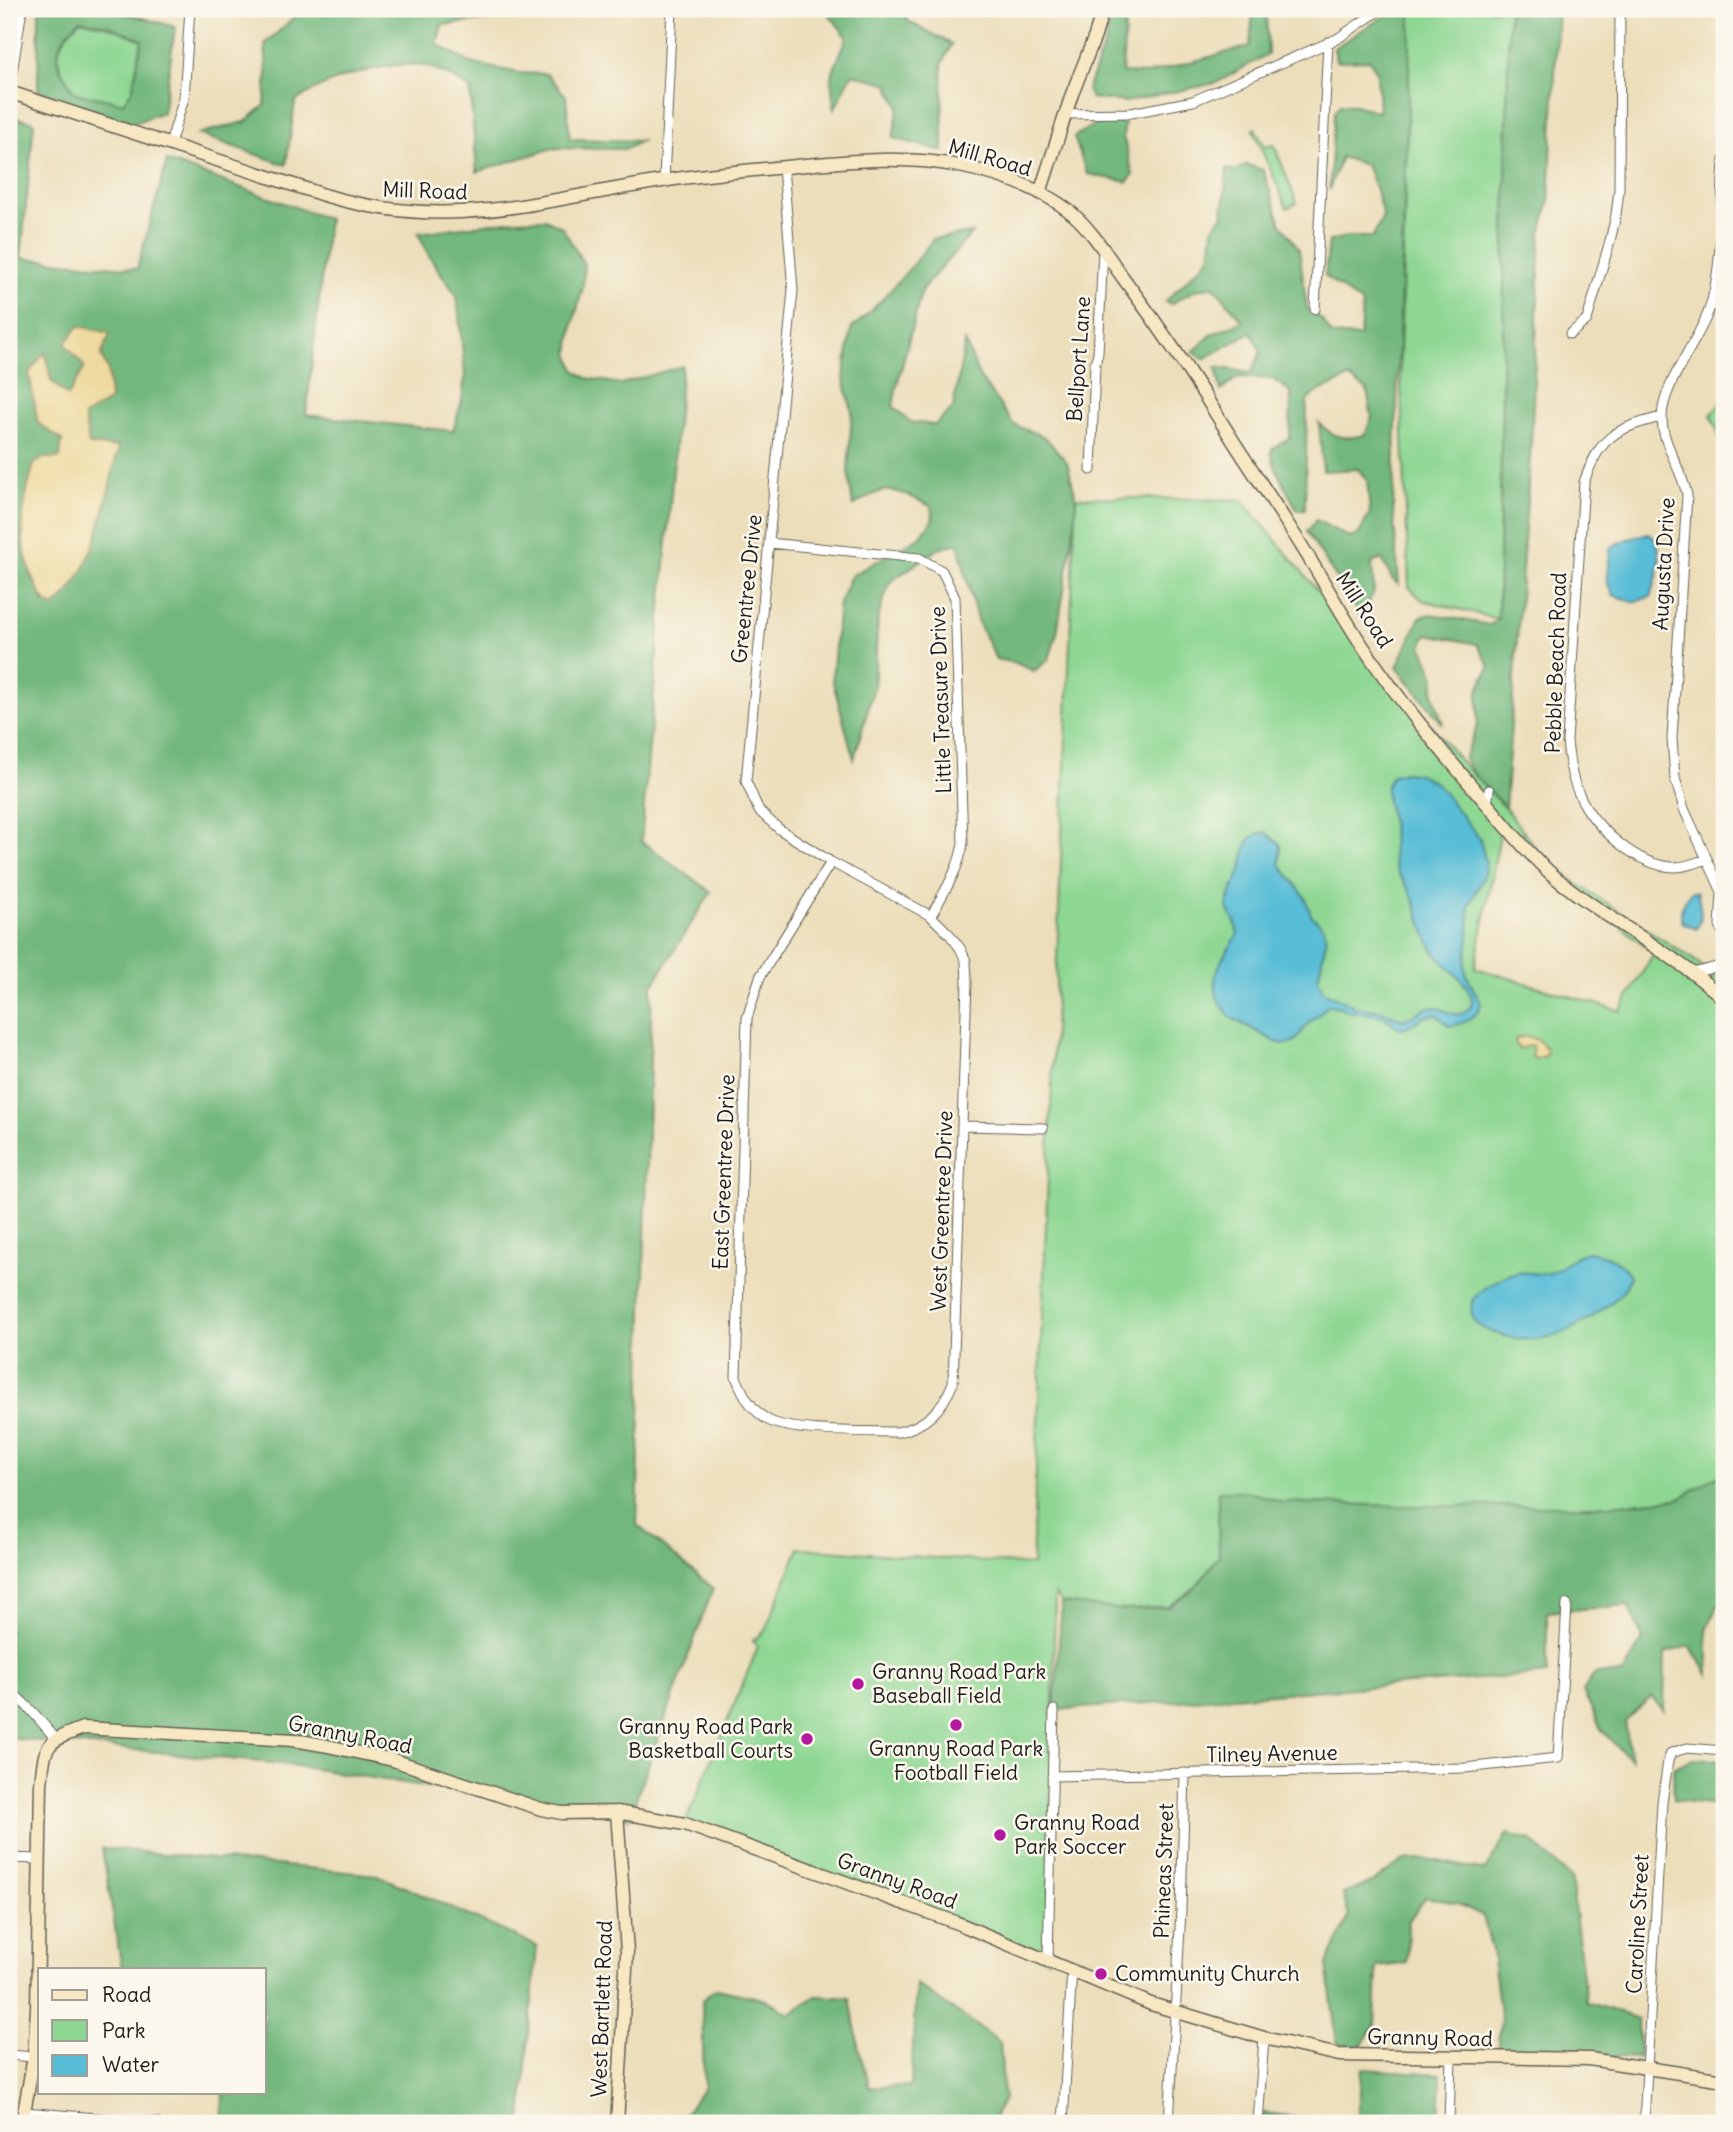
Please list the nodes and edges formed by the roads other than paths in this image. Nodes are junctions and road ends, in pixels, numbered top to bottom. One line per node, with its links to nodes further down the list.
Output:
1 (22, 9): 10 (street)
2 (190, 9): 12 (street)
3 (672, 9): 15 (street)
4 (1103, 9): 11 (street)
5 (1381, 9): 9 (street)
6 (1620, 9): 20 (street)
7 (1723, 9): 8 (street)
8 (1724, 29)
9 (1328, 42): 11 (street); 19 (street)
10 (9, 92): 12 (street, Mill Road)
11 (1065, 114): 16 (street)
12 (170, 144): 15 (street, Mill Road)
13 (1724, 160): 17 (street)
14 (782, 167): 15 (street, Mill Road); 16 (street, Mill Road); 23 (street, Greentree Drive)
15 (664, 180)
16 (1040, 193): 18 (street, Mill Road)
17 (1723, 208): 21 (street)
18 (1103, 250): 22 (street, Bellport Lane); 25 (street, Mill Road)
19 (1315, 309)
20 (1570, 334)
21 (1661, 417): 26 (street, Augusta Drive); 26 (street, Pebble Beach Road)
22 (1091, 470)
23 (769, 543): 27 (street, Greentree Drive); 29 (street, Little Treasure Drive)
24 (1489, 790): 25 (street)
25 (1487, 804): 32 (street, Mill Road)
26 (1706, 859): 28 (street, Augusta Drive)
27 (831, 862): 29 (street, Greentree Drive); 37 (street, East Greentree Drive)
28 (1723, 895): 30 (street, Augusta Drive)
29 (931, 916): 35 (street, West Greentree Drive)
30 (1724, 934)
31 (1724, 965): 32 (street)
32 (1693, 973): 34 (street, Mill Road)
33 (1724, 977): 34 (street)
34 (1720, 995)
35 (962, 1126): 36 (street); 37 (street, West Greentree Drive)
36 (1043, 1128)
37 (839, 1430)
38 (1567, 1604): 43 (street, Tilney Avenue)
39 (9, 1689): 41 (street)
40 (1054, 1710): 44 (street)
41 (55, 1738): 45 (street, Granny Road); 47 (street)
42 (1724, 1751): 57 (street, Caroline Street)
43 (1185, 1773): 44 (street, Tilney Avenue); 52 (street, Phineas Street)
44 (1052, 1776): 48 (street)
45 (617, 1812): 48 (street, Granny Road); 61 (street, West Bartlett Road)
46 (9, 1858): 47 (street)
47 (39, 1858): 49 (street)
48 (1048, 1959): 50 (street, Granny Road)
49 (38, 1968)
50 (1072, 1969): 52 (street, Granny Road); 62 (street)
51 (38, 1992): 55 (street)
52 (1175, 2012): 53 (street, Granny Road); 63 (street, Phineas Street)
53 (1264, 2038): 56 (street, Granny Road); 64 (street)
54 (9, 2055): 55 (street)
55 (34, 2057): 59 (street)
56 (1451, 2058): 57 (street, Granny Road); 65 (street)
57 (1646, 2067): 58 (street, Granny Road); 66 (street, Caroline Street)
58 (1724, 2080)
59 (23, 2118): 60 (street)
60 (157, 2123)
61 (617, 2123)
62 (1063, 2123)
63 (1169, 2123)
64 (1258, 2123)
65 (1449, 2123)
66 (1644, 2123)

